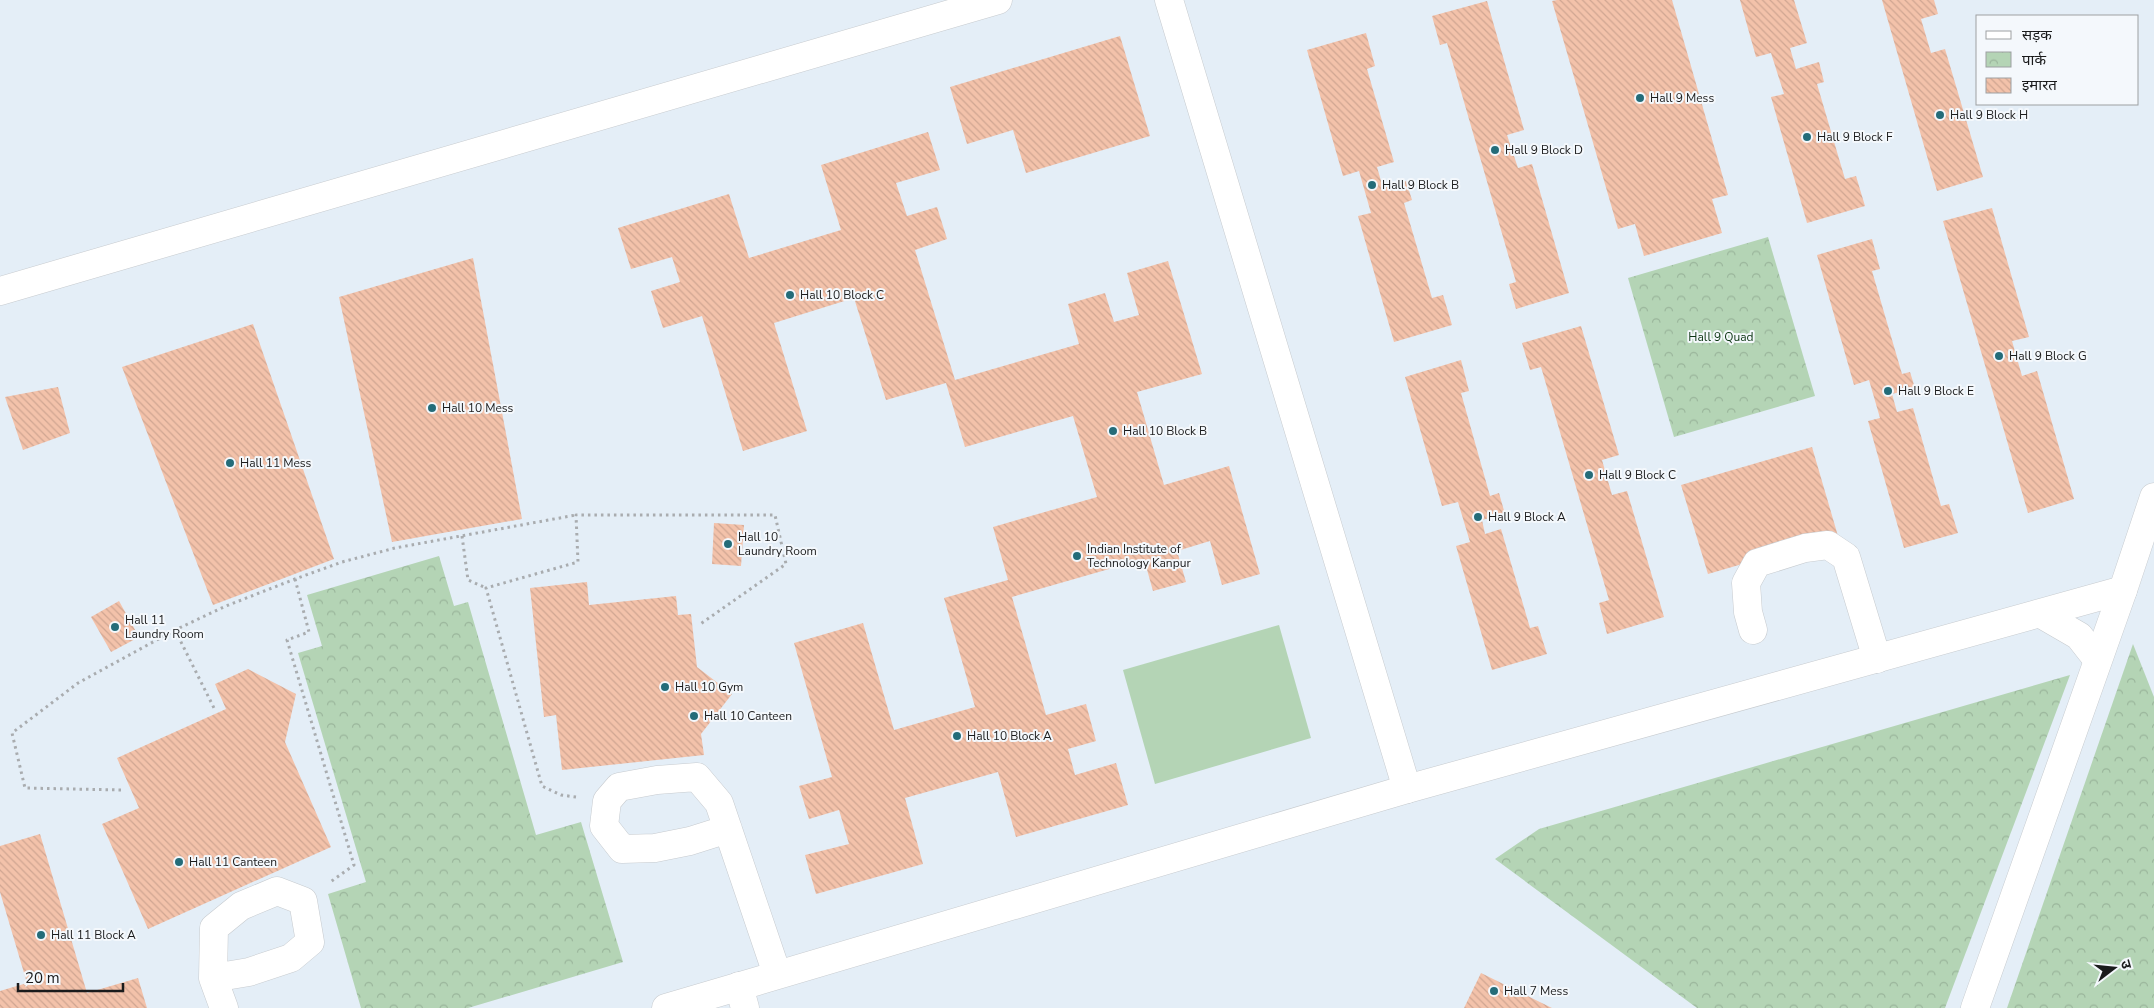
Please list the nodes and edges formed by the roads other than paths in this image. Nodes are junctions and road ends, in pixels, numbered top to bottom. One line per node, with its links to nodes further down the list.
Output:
1 (998, 0): 3 (street)
2 (1169, 0): 10 (street)
3 (0, 291)
4 (2154, 497): 5 (street)
5 (2123, 590): 6 (street); 9 (street)
6 (2041, 614): 8 (street); 9 (street)
7 (1753, 630): 8 (street)
8 (1877, 659): 10 (street)
9 (2097, 659): 17 (street)
10 (1407, 789): 12 (street)
11 (728, 829): 11 (street); 12 (street)
12 (778, 974): 14 (street)
13 (213, 978): 13 (street); 15 (street)
14 (742, 997): 16 (street)
15 (224, 1008)
16 (666, 1008)
17 (1975, 1008)

